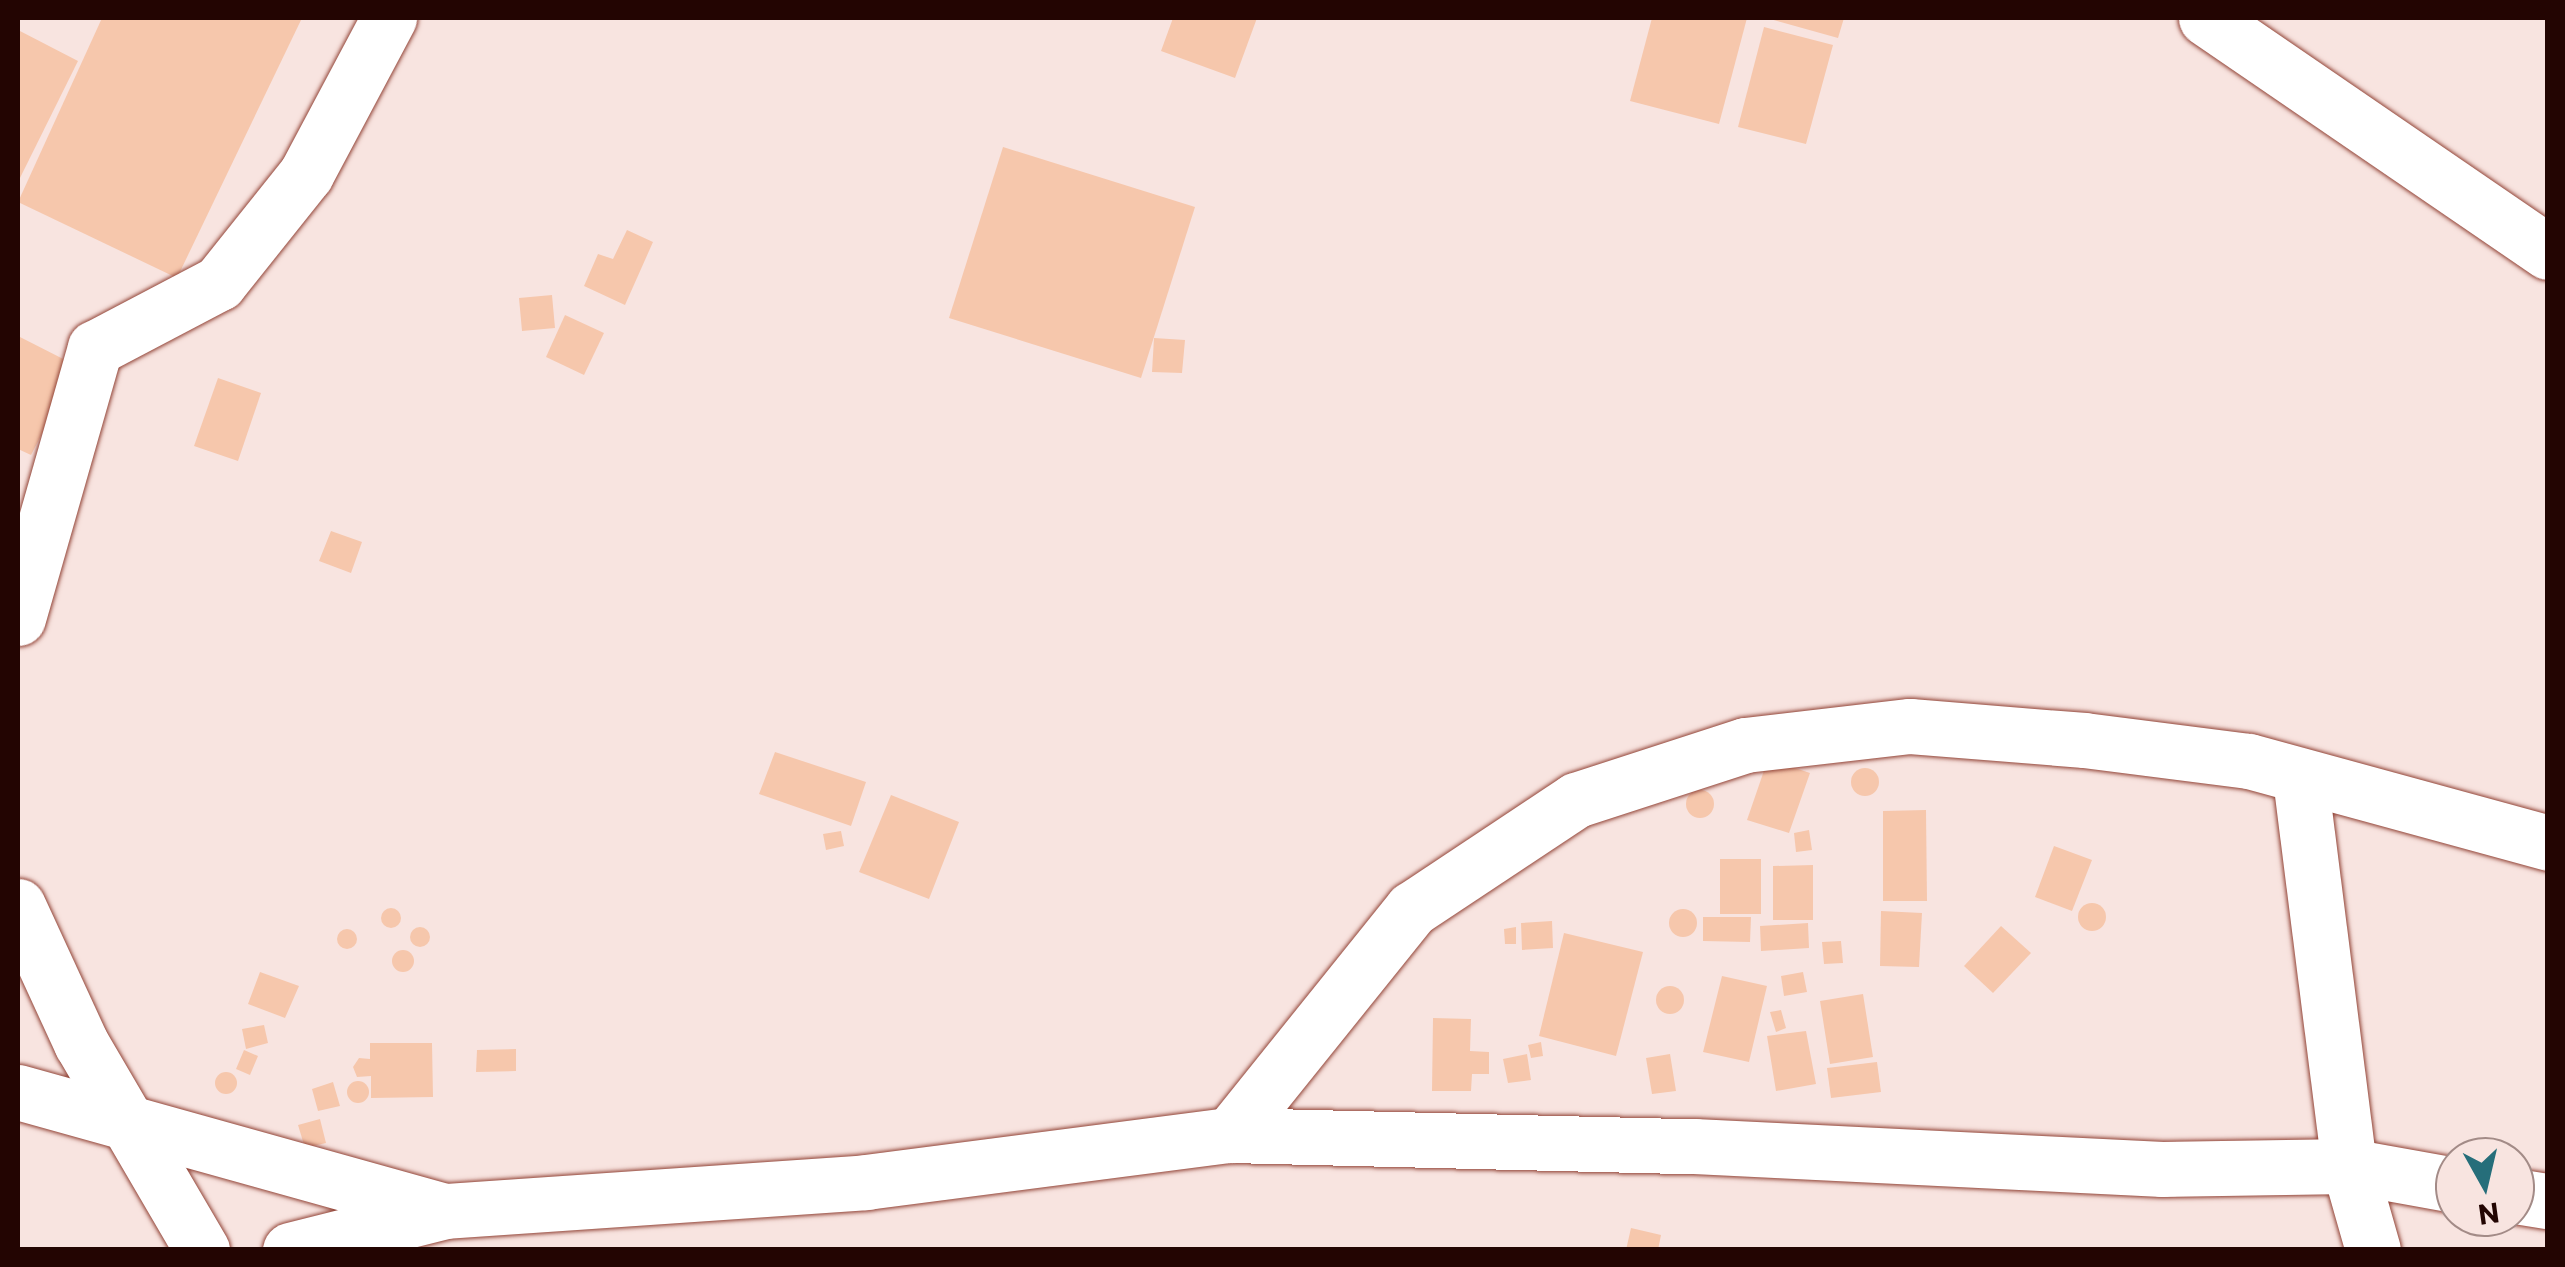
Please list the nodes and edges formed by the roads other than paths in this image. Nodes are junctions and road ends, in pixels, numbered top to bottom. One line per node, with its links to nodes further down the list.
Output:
1 (388, 18): 4 (street)
2 (2206, 18): 3 (street)
3 (2548, 252)
4 (18, 618)
5 (2300, 776): 6 (street); 10 (street); 11 (street)
6 (2548, 843)
7 (18, 906): 9 (street)
8 (18, 1092): 9 (street)
9 (125, 1119): 13 (street); 14 (street)
10 (1230, 1136): 11 (street); 13 (street)
11 (2350, 1166): 12 (street); 16 (street)
12 (2435, 1181)
13 (432, 1227): 15 (street)
14 (202, 1250)
15 (290, 1250)
16 (2373, 1250)

